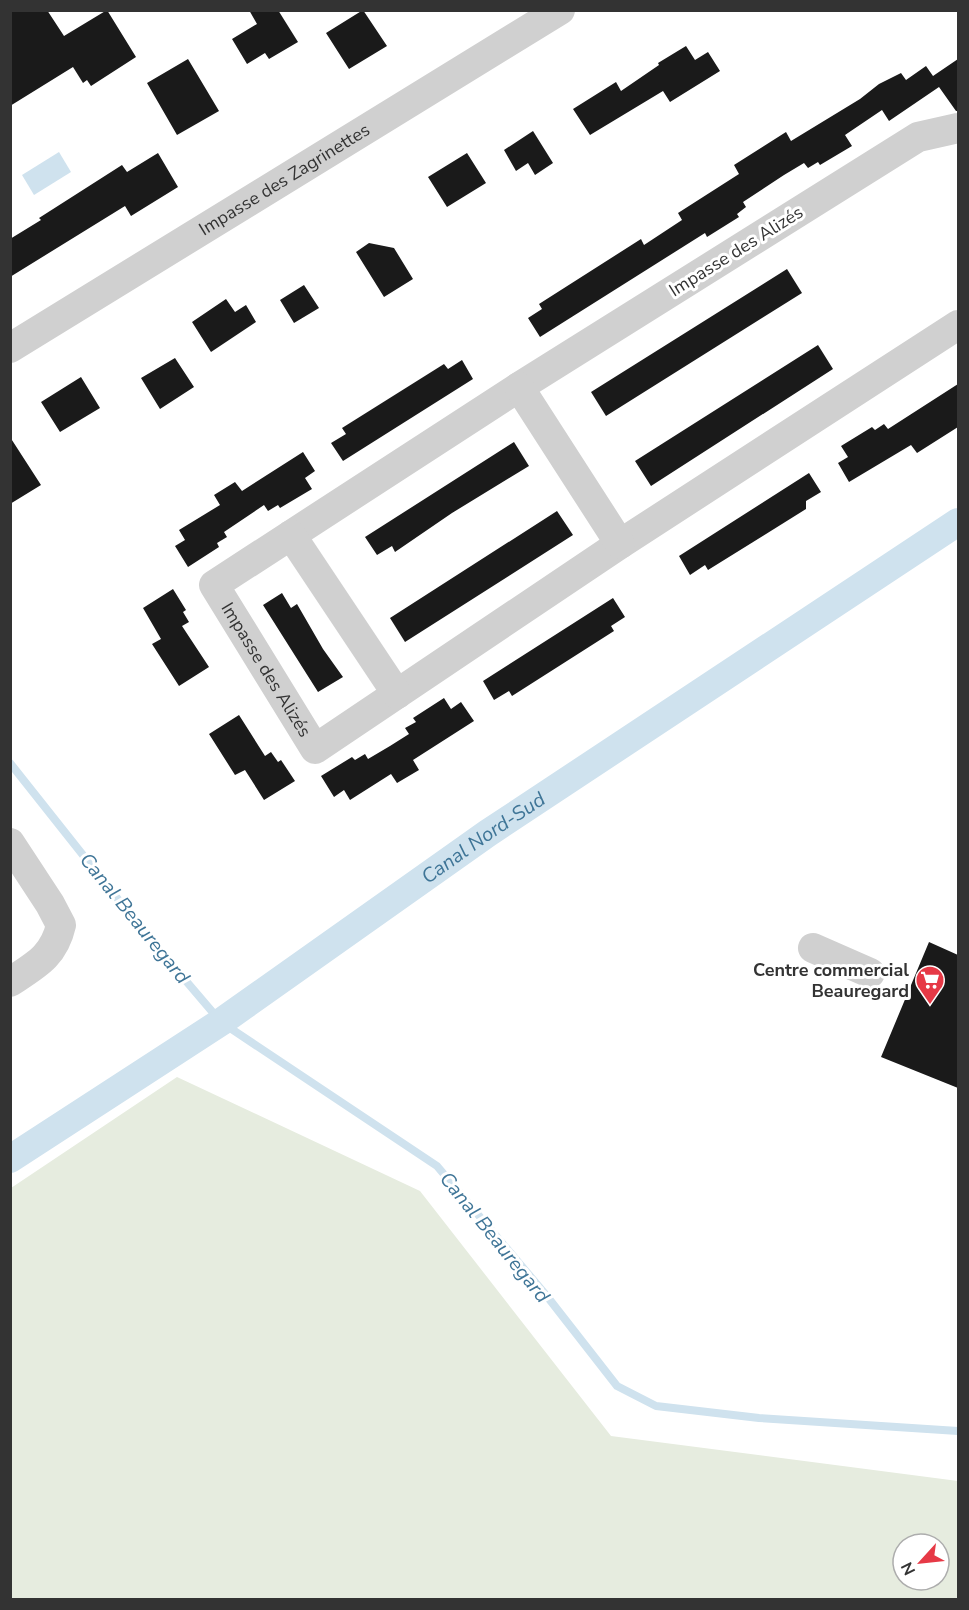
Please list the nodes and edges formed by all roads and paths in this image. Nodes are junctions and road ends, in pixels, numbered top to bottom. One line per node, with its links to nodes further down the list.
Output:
1 (560, 10): 4 (street, Impasse des Zagrinettes)
2 (958, 128): 5 (street, Impasse des Alizés)
3 (958, 325): 7 (street, Impasse des Alizés)
4 (10, 348)
5 (519, 387): 6 (street, Impasse des Alizés); 7 (street)
6 (291, 535): 8 (street); 8 (street, Impasse des Alizés)
7 (620, 544): 8 (street, Impasse des Alizés)
8 (397, 694)
9 (10, 843): 12 (street)
10 (813, 948): 11 (street)
11 (870, 973)
12 (10, 982)

